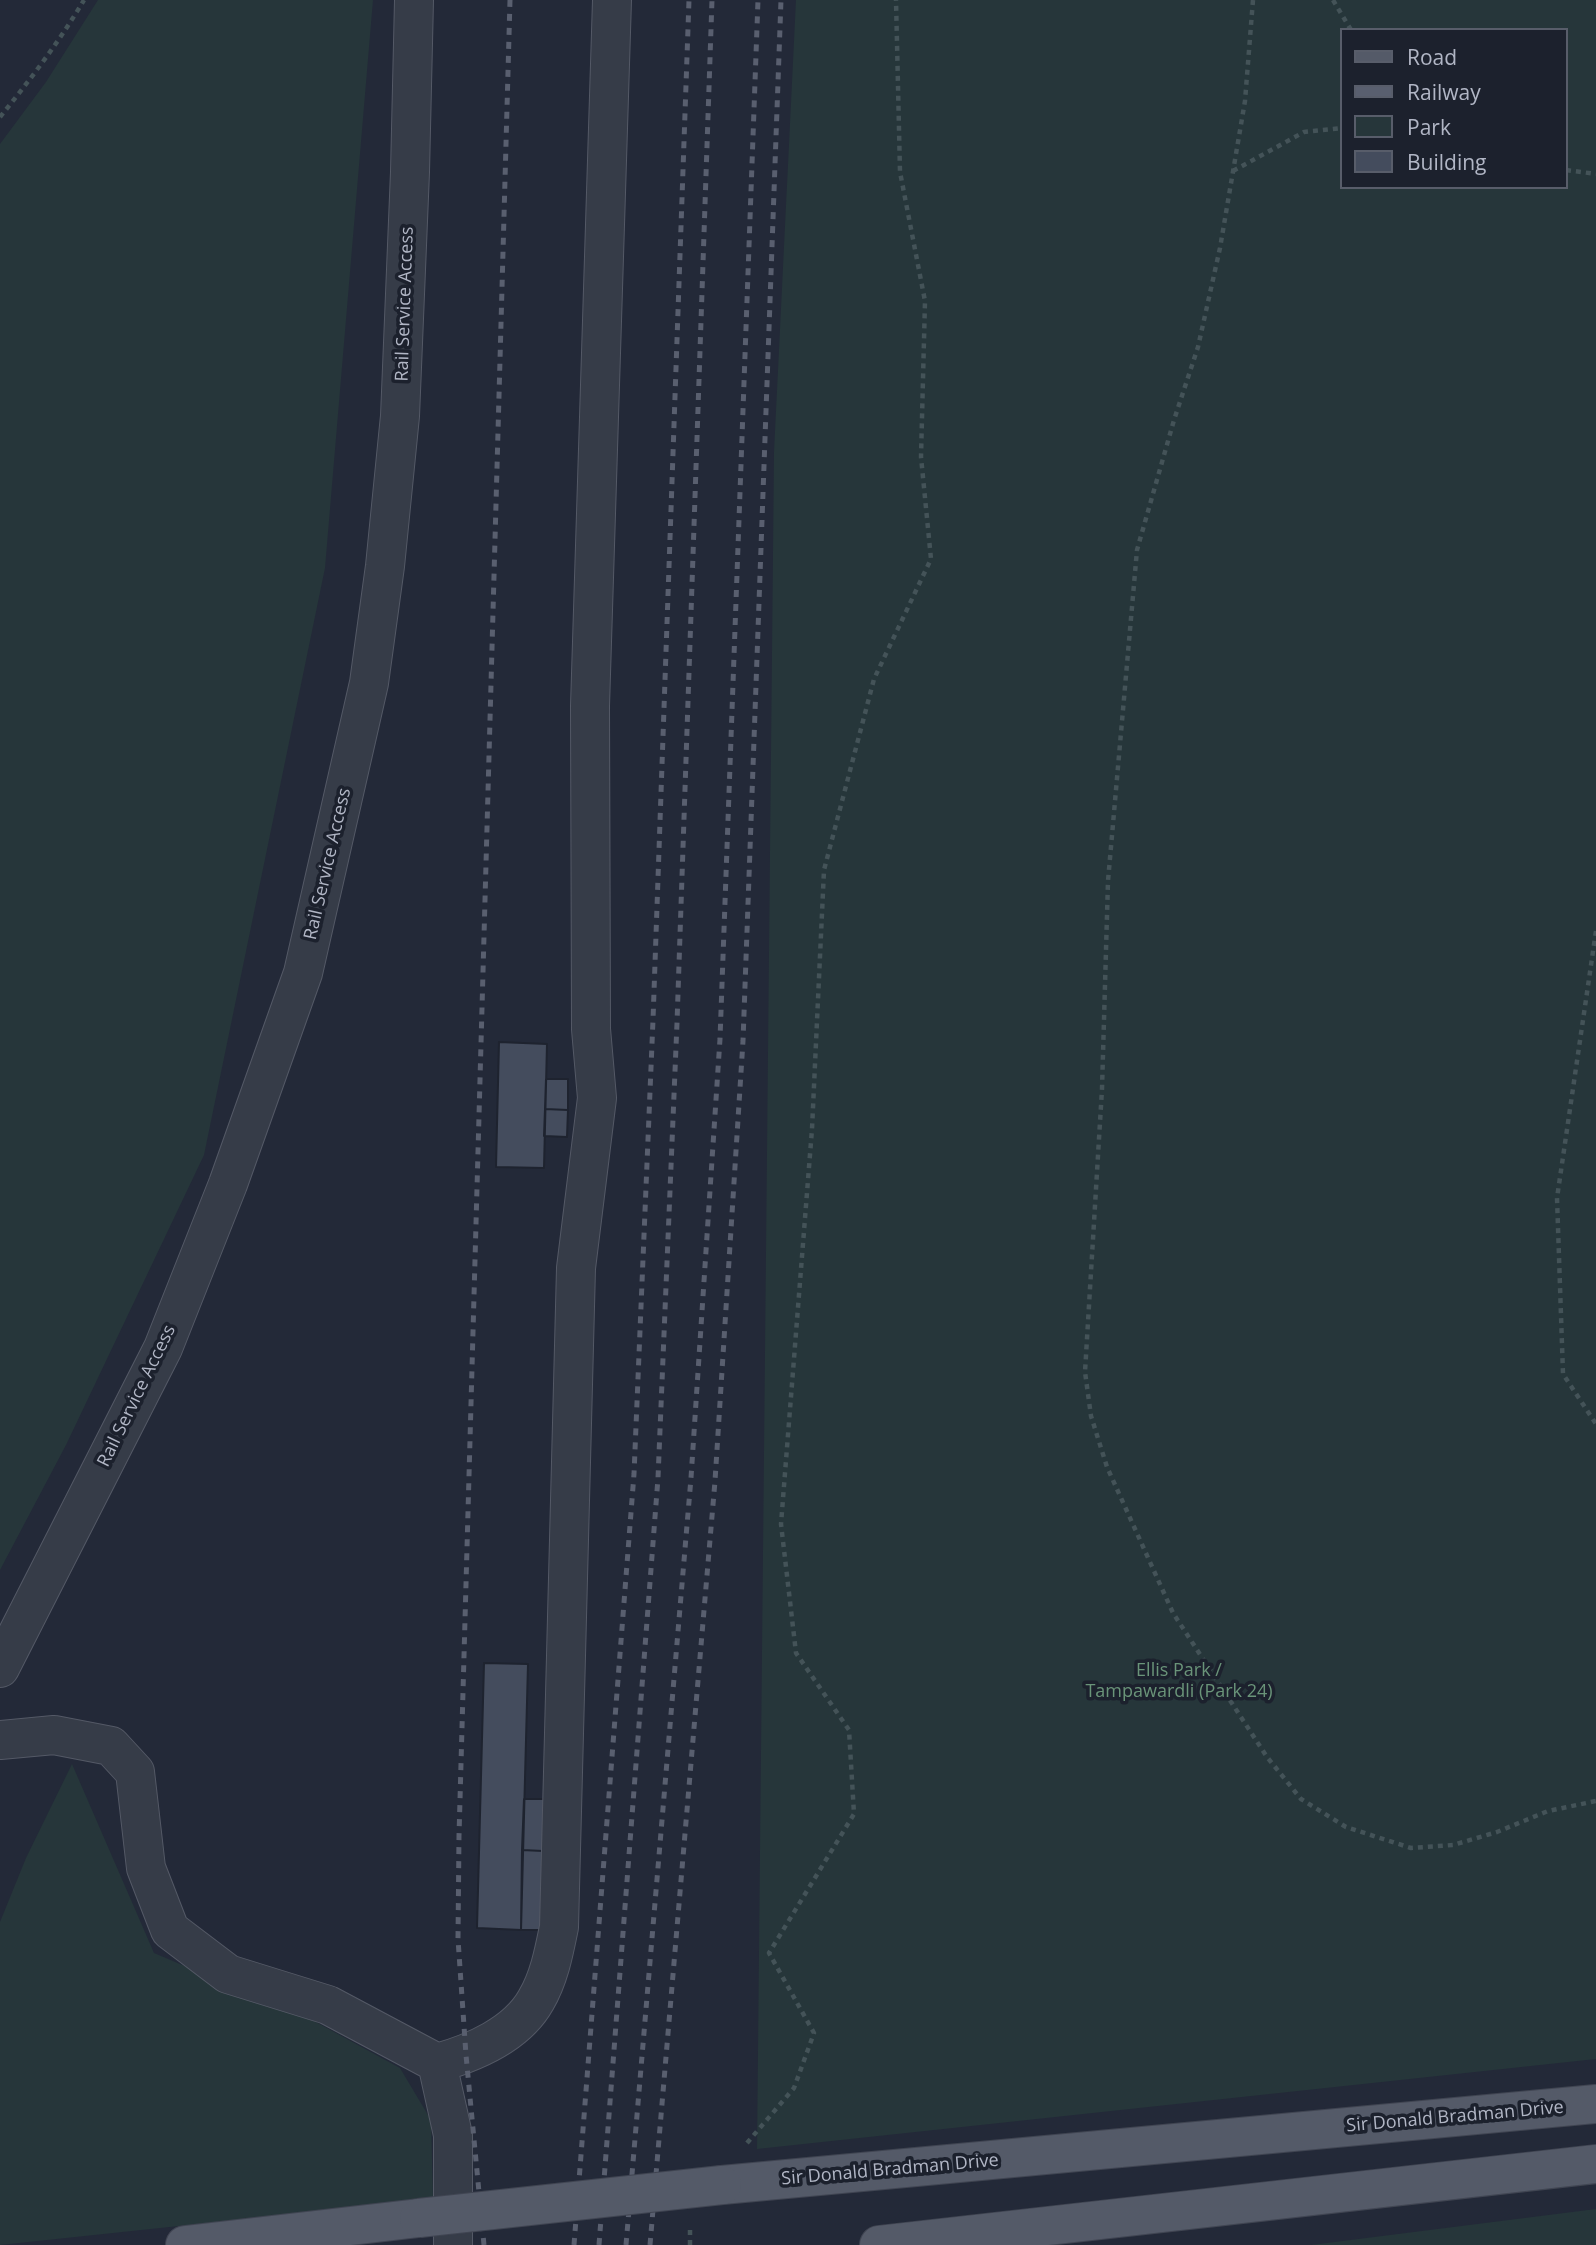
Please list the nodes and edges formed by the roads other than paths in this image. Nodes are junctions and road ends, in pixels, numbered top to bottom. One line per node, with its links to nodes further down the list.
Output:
1 (414, 0): 3 (lane, Rail Service Access)
2 (612, 0): 5 (lane)
3 (0, 1668)
4 (0, 1740): 5 (lane)
5 (437, 2063): 10 (lane)
6 (1596, 2104): 8 (main road, Sir Donald Bradman Drive, bridge)
7 (1596, 2164): 11 (main road)
8 (247, 2243): 9 (main road, Sir Donald Bradman Drive)
9 (185, 2245)
10 (453, 2245)
11 (878, 2245)

